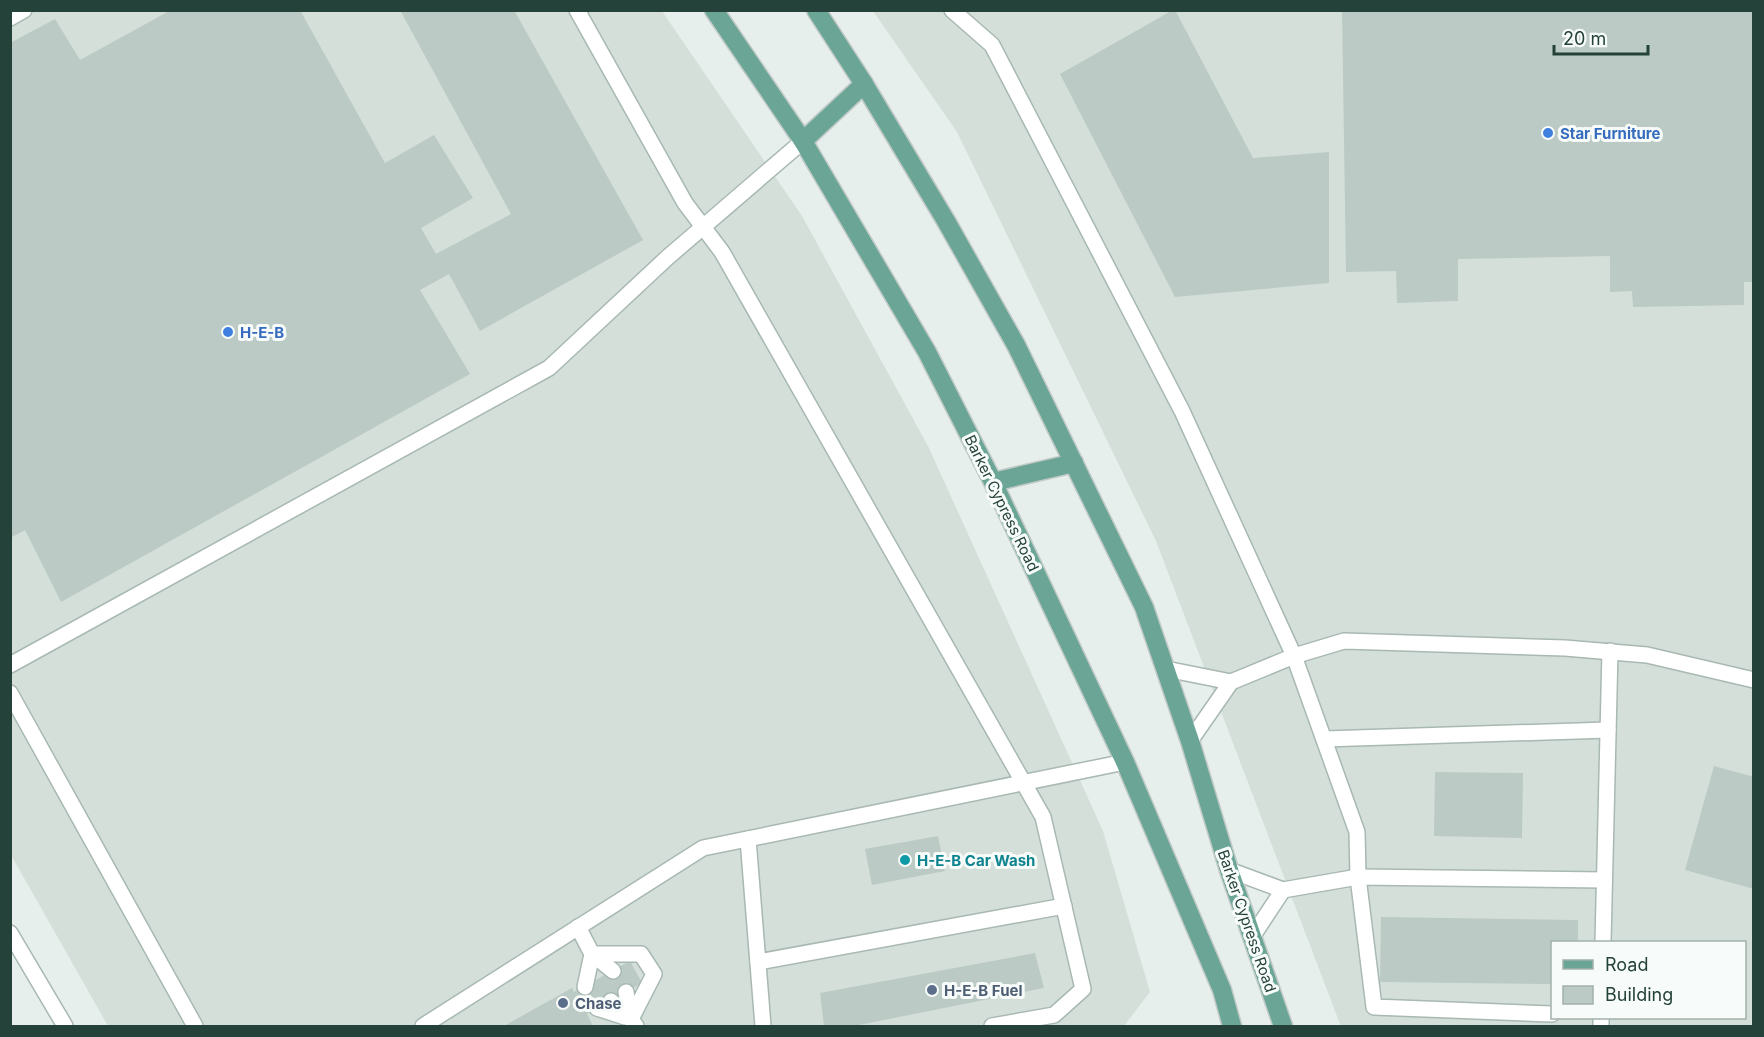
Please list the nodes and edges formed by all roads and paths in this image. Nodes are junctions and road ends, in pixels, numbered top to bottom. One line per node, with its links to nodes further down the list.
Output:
1 (24, 10): 6 (lane)
2 (577, 10): 9 (lane)
3 (714, 10): 8 (main road, Barker Cypress Road)
4 (816, 10): 7 (main road, Barker Cypress Road)
5 (952, 10): 13 (lane)
6 (10, 18)
7 (864, 84): 8 (main road); 10 (main road, Barker Cypress Road)
8 (803, 141): 9 (lane); 11 (main road, Barker Cypress Road)
9 (703, 228): 14 (lane); 23 (lane)
10 (1074, 463): 11 (main road); 15 (main road, Barker Cypress Road)
11 (993, 482): 22 (main road, Barker Cypress Road)
12 (1610, 651): 13 (lane); 16 (lane); 19 (lane)
13 (1294, 656): 17 (lane); 20 (lane)
14 (10, 665)
15 (1166, 669): 17 (lane); 21 (main road, Barker Cypress Road)
16 (1754, 680)
17 (1231, 682): 21 (lane)
18 (10, 693): 44 (lane)
19 (1608, 730): 20 (lane); 27 (lane)
20 (1324, 739): 26 (lane)
21 (1190, 741): 25 (main road, Barker Cypress Road)
22 (1125, 762): 23 (lane); 48 (main road, Barker Cypress Road)
23 (1023, 783): 24 (lane); 29 (lane)
24 (748, 839): 30 (lane); 35 (lane)
25 (1228, 870): 28 (lane); 32 (main road, Barker Cypress Road)
26 (1358, 877): 27 (lane); 28 (lane); 41 (lane)
27 (1604, 880): 33 (lane)
28 (1283, 891): 32 (lane)
29 (1064, 906): 35 (lane); 47 (lane)
30 (579, 927): 34 (lane); 45 (lane)
31 (10, 933): 43 (lane)
32 (1252, 938): 49 (main road, Barker Cypress Road)
33 (1603, 941)
34 (592, 954): 36 (lane); 37 (lane); 42 (lane)
35 (758, 962): 46 (lane)
36 (619, 968)
37 (591, 983)
38 (631, 989): 42 (lane)
39 (610, 1001): 42 (lane)
40 (597, 1008): 42 (lane)
41 (1551, 1014)
42 (633, 1023)
43 (65, 1026)
44 (195, 1026)
45 (423, 1026)
46 (763, 1026)
47 (992, 1026)
48 (1232, 1026)
49 (1282, 1026)

